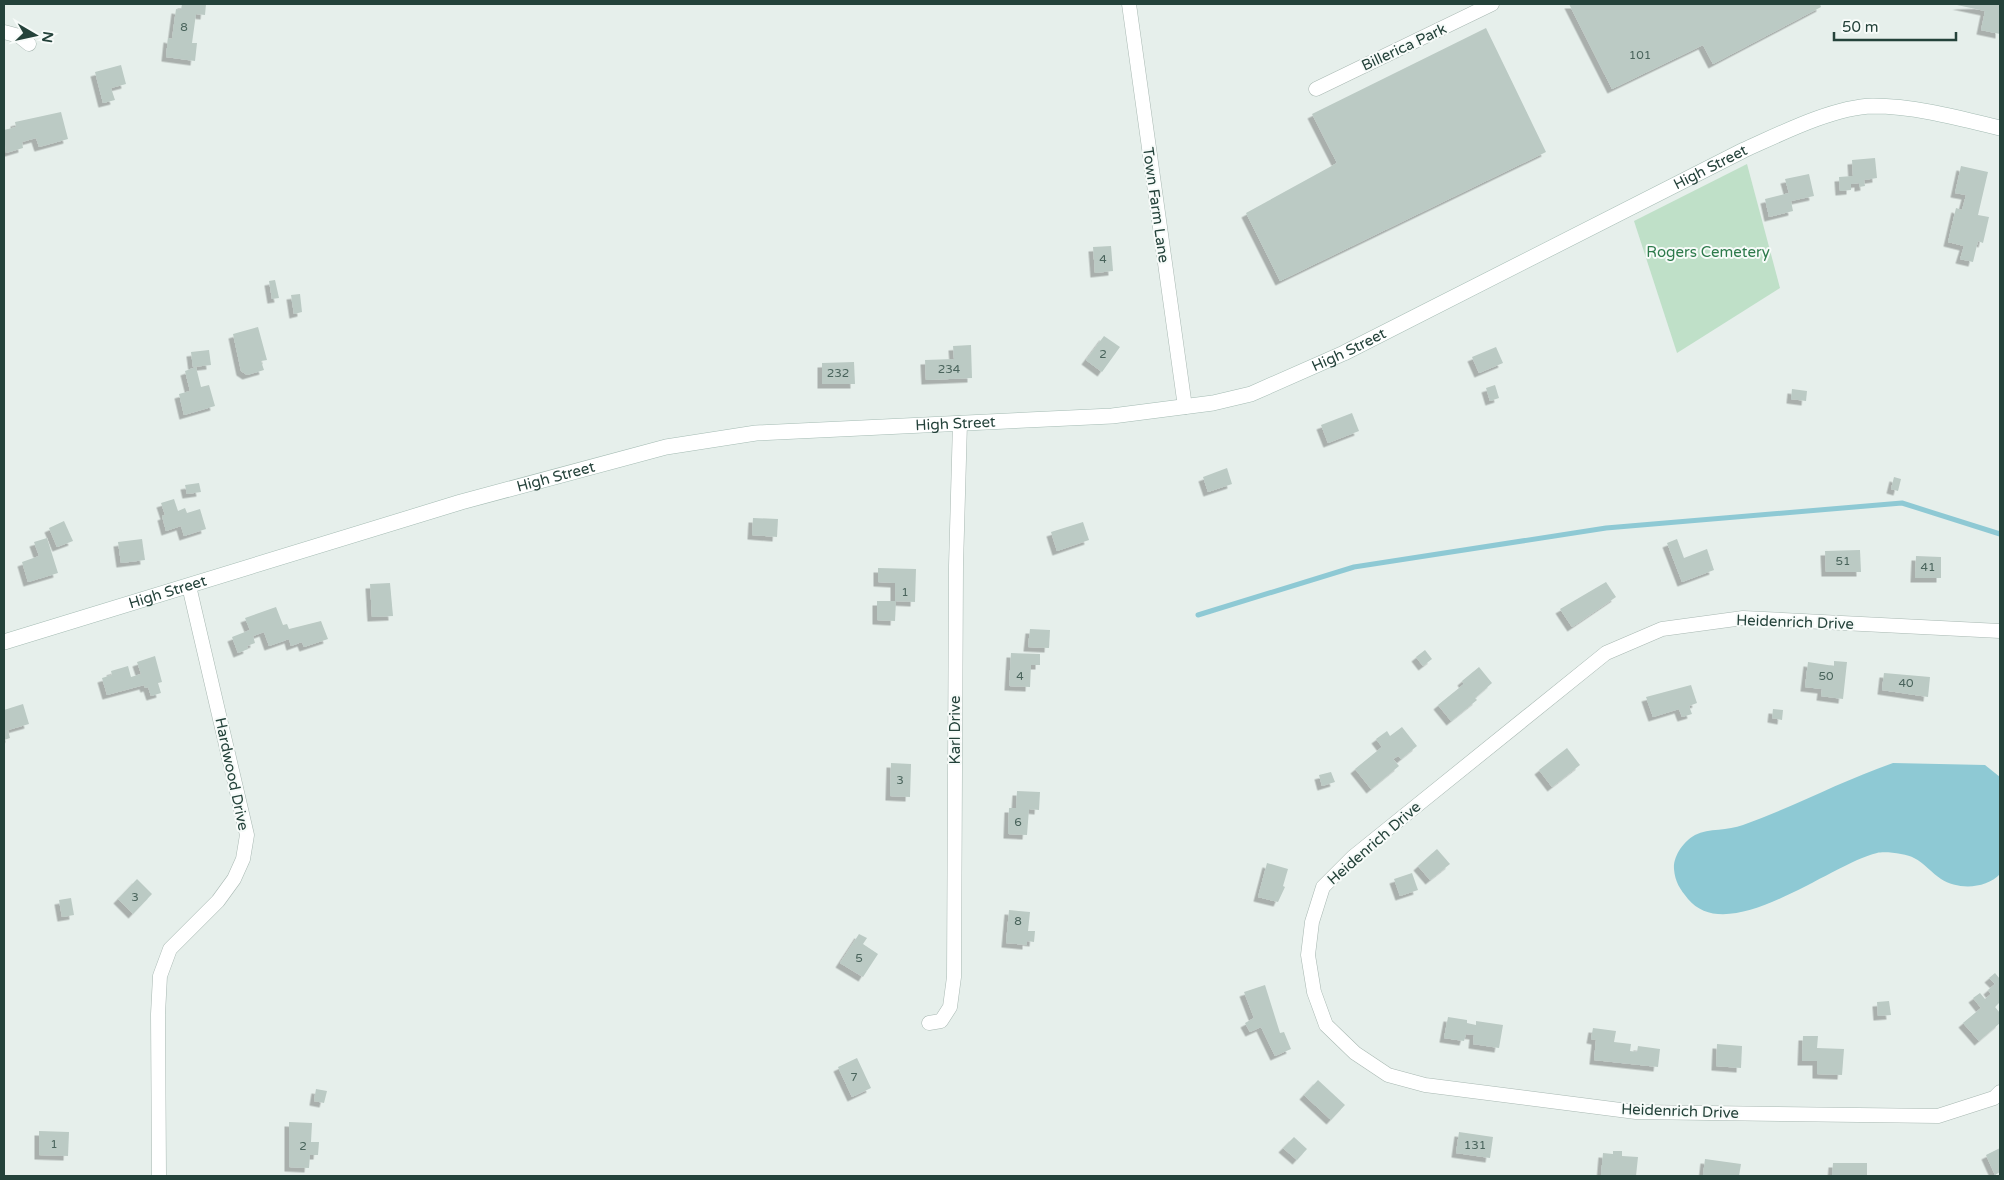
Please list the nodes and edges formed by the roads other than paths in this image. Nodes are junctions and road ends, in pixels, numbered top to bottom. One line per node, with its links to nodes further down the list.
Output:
1 (1129, 4): 7 (street, Town Farm Lane)
2 (1492, 4): 5 (street, Billerica Park)
3 (4, 32): 4 (street)
4 (29, 44)
5 (1316, 89)
6 (2000, 128): 7 (main road, High Street)
7 (1185, 407): 8 (main road, High Street)
8 (960, 423): 9 (main road, High Street); 12 (street, Karl Drive)
9 (189, 586): 11 (main road, High Street); 14 (street, Hardwood Drive)
10 (2000, 631): 13 (street, Heidenrich Drive)
11 (4, 642)
12 (929, 1023)
13 (2000, 1092)
14 (159, 1176)

